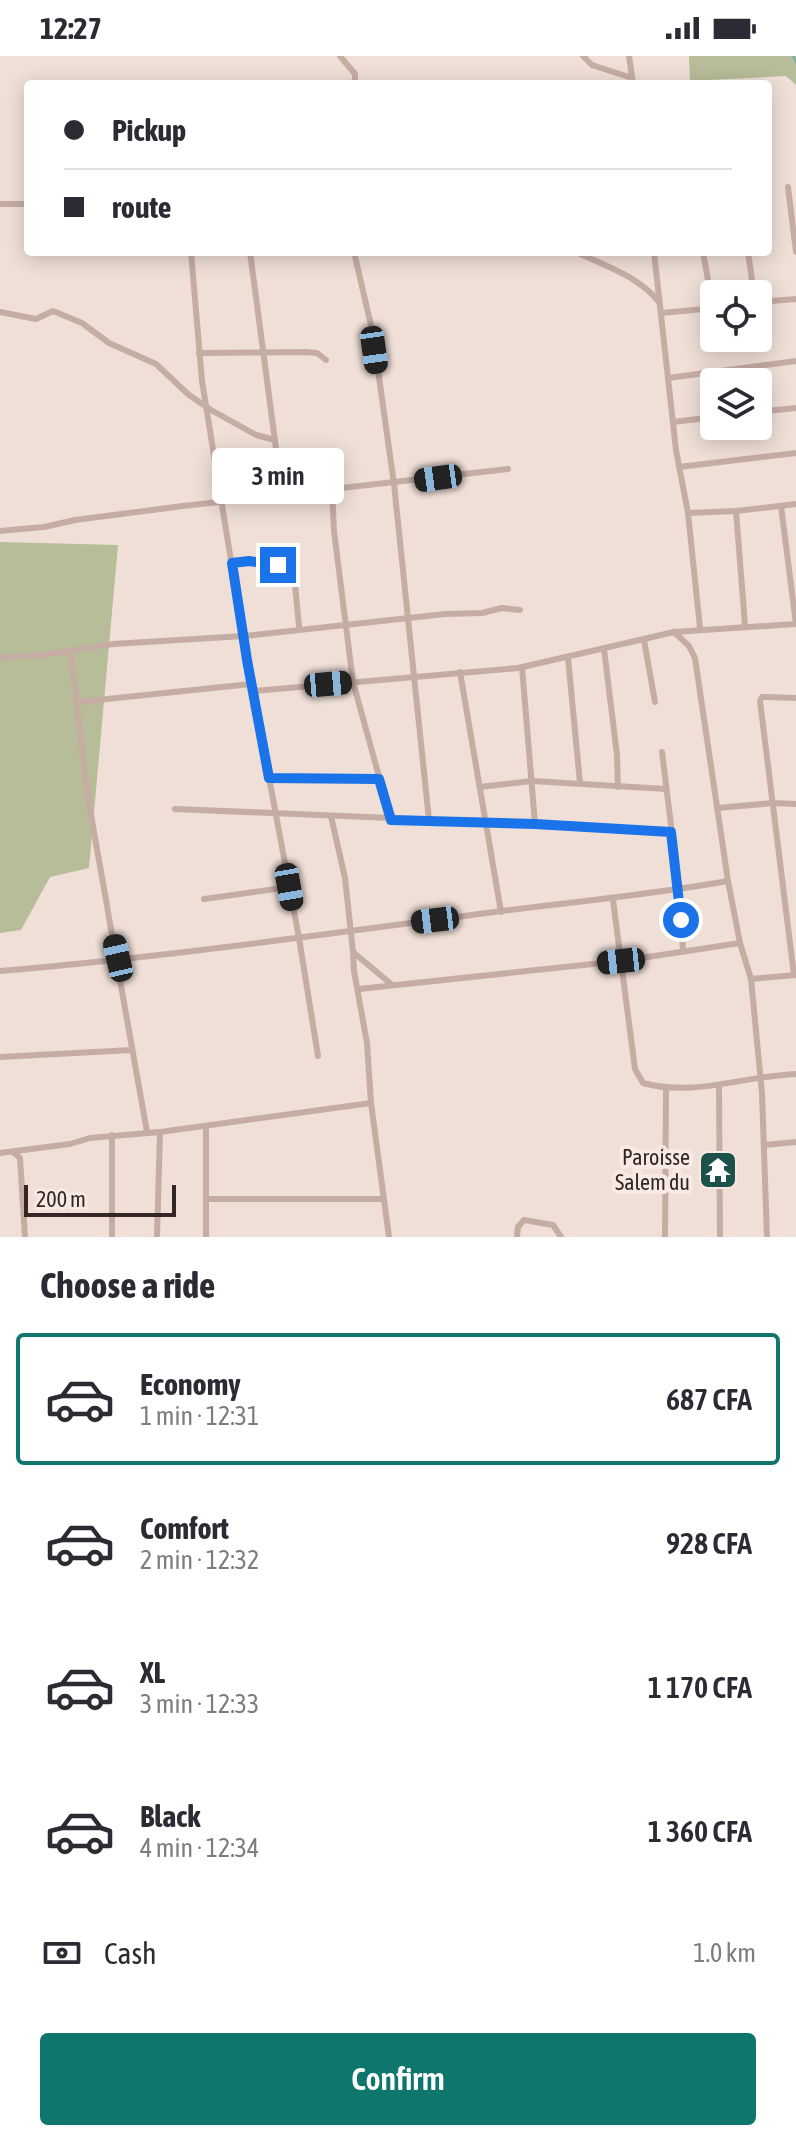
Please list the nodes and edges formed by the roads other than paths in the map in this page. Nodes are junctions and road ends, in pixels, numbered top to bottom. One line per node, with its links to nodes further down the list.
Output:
1 (340, 56): 4 (street)
2 (583, 56): 5 (street)
3 (629, 56): 6 (street)
4 (355, 80)
5 (630, 80)
6 (632, 80)
7 (788, 187): 10 (street)
8 (0, 204): 9 (street)
9 (24, 204)
10 (796, 252)
11 (191, 256): 26 (street)
12 (251, 256): 27 (street)
13 (355, 256): 40 (street)
14 (585, 256): 22 (street)
15 (655, 256): 22 (street)
16 (704, 256): 18 (street)
17 (749, 256): 19 (street)
18 (708, 280)
19 (752, 280)
20 (796, 299): 21 (street)
21 (772, 301)
22 (661, 305): 25 (street)
23 (700, 309): 25 (street)
24 (0, 312): 31 (street)
25 (662, 313): 30 (street)
26 (199, 353): 27 (street); 31 (street)
27 (263, 353): 28 (street); 36 (street)
28 (326, 360)
29 (796, 361): 30 (street)
30 (668, 378): 35 (street)
31 (206, 407): 36 (street); 43 (street)
32 (796, 408): 33 (street)
33 (772, 411)
34 (700, 419): 35 (street)
35 (673, 422): 38 (street)
36 (275, 440): 42 (street)
37 (796, 453): 38 (street)
38 (679, 467): 47 (street)
39 (508, 469): 40 (street)
40 (394, 484): 41 (street); 51 (street)
41 (332, 491): 42 (street); 52 (street)
42 (291, 494): 43 (street)
43 (222, 502): 48 (street); 49 (street)
44 (796, 504): 45 (street)
45 (781, 506): 46 (street); 53 (street)
46 (736, 511): 47 (street); 54 (street)
47 (688, 513): 56 (street)
48 (0, 531)
49 (232, 563): 55 (street); 58 (street)
50 (520, 610): 51 (street)
51 (408, 618): 52 (street); 66 (street)
52 (344, 624): 58 (street); 67 (street)
53 (796, 624): 54 (street)
54 (745, 625): 56 (street)
55 (299, 626)
56 (700, 628): 57 (street)
57 (674, 632): 59 (street); 82 (street)
58 (244, 636): 61 (street); 68 (street)
59 (644, 640): 60 (street); 71 (street)
60 (604, 649): 63 (street); 78 (street)
61 (70, 651): 62 (street); 70 (street)
62 (0, 658)
63 (568, 658): 64 (street); 76 (street)
64 (522, 667): 65 (street); 75 (street)
65 (460, 672): 66 (street); 77 (street)
66 (415, 676): 67 (street); 87 (street)
67 (353, 682): 68 (street); 74 (street)
68 (252, 687): 70 (street); 73 (street)
69 (796, 698): 80 (street)
70 (78, 702): 102 (street)
71 (655, 702)
72 (662, 752): 79 (street)
73 (269, 778): 74 (street); 84 (street)
74 (379, 779): 86 (street)
75 (532, 781): 76 (street); 77 (street); 89 (street)
76 (580, 783): 78 (street)
77 (480, 787): 88 (street)
78 (618, 787): 79 (street)
79 (666, 789): 90 (street)
80 (774, 803): 81 (street); 82 (street); 105 (street)
81 (796, 804)
82 (717, 808): 91 (street)
83 (175, 809): 84 (street)
84 (276, 815): 85 (street); 92 (street)
85 (331, 816): 86 (street); 97 (street)
86 (391, 820): 87 (street)
87 (429, 820): 88 (street)
88 (487, 823): 89 (street); 96 (street)
89 (535, 824): 90 (street)
90 (671, 832): 93 (street)
91 (728, 881): 93 (street); 99 (street)
92 (289, 887): 94 (street); 98 (street)
93 (679, 890): 95 (street); 100 (street)
94 (204, 899)
95 (613, 900): 96 (street); 103 (street)
96 (501, 912): 97 (street)
97 (353, 931): 98 (street); 101 (street)
98 (299, 938): 102 (street); 110 (street)
99 (740, 943): 100 (street); 106 (street)
100 (683, 950): 103 (street)
101 (353, 952): 107 (street); 108 (street)
102 (118, 958): 104 (street); 109 (street)
103 (621, 961): 107 (street); 115 (street)
104 (0, 971)
105 (795, 975): 106 (street)
106 (751, 979): 113 (street)
107 (391, 984): 108 (street)
108 (359, 989): 116 (street)
109 (132, 1050): 111 (street); 118 (street)
110 (318, 1056)
111 (0, 1057)
112 (796, 1074): 113 (street)
113 (760, 1077): 114 (street); 122 (street)
114 (719, 1085): 115 (street); 137 (street)
115 (666, 1089): 136 (street)
116 (371, 1103): 117 (street); 128 (street)
117 (206, 1126): 119 (street); 127 (street)
118 (147, 1132): 119 (street); 120 (street)
119 (160, 1132): 131 (street)
120 (112, 1135): 123 (street); 130 (street)
121 (796, 1142): 122 (street)
122 (764, 1145): 138 (street)
123 (30, 1150): 124 (street); 126 (street)
124 (12, 1151): 125 (street); 126 (street)
125 (0, 1153)
126 (20, 1158): 129 (street)
127 (206, 1199): 128 (street); 132 (street)
128 (382, 1199): 133 (street)
129 (25, 1237)
130 (112, 1237)
131 (157, 1237)
132 (206, 1237)
133 (389, 1237)
134 (517, 1237): 135 (street)
135 (561, 1237)
136 (665, 1237)
137 (720, 1237)
138 (767, 1237)

